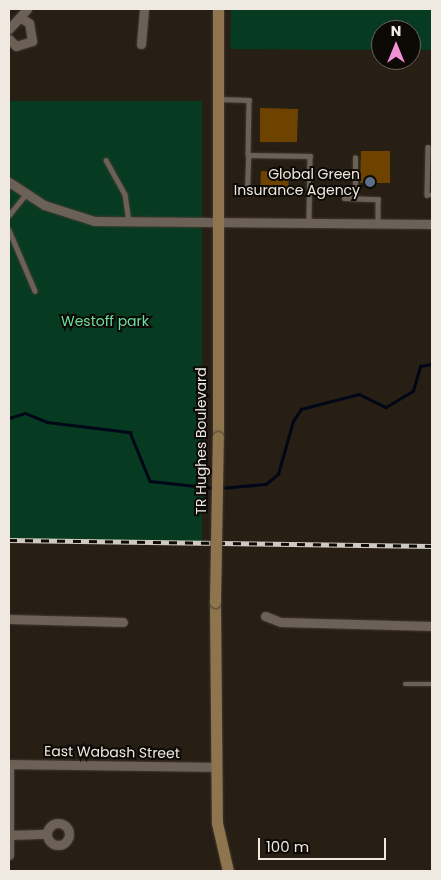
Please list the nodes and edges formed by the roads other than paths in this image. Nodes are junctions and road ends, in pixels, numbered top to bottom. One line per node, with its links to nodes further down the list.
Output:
1 (27, 9): 4 (street)
2 (144, 9): 7 (street)
3 (218, 9): 8 (main road, TR Hughes Boulevard)
4 (21, 18): 5 (street); 6 (street)
5 (9, 29)
6 (9, 39)
7 (141, 44)
8 (217, 99): 10 (lane); 20 (main road, TR Hughes Boulevard)
9 (428, 147): 16 (lane)
10 (248, 155): 14 (lane); 21 (lane)
11 (355, 158): 18 (lane)
12 (106, 160): 22 (lane)
13 (9, 182): 15 (street)
14 (247, 191)
15 (26, 194): 19 (lane); 22 (street)
16 (432, 195)
17 (344, 198): 18 (lane)
18 (355, 198): 23 (lane)
19 (9, 215)
20 (215, 222): 21 (street); 22 (street); 34 (main road, TR Hughes Boulevard, bridge)
21 (309, 222): 23 (street)
22 (129, 223)
23 (378, 223): 24 (street)
24 (432, 224)
25 (9, 230): 26 (lane)
26 (34, 291)
27 (265, 616): 30 (street)
28 (9, 619): 29 (street)
29 (123, 622)
30 (432, 626)
31 (405, 684): 32 (lane)
32 (432, 684)
33 (9, 764): 34 (street, East Wabash Street); 35 (street)
34 (216, 767): 38 (main road, TR Hughes Boulevard)
35 (9, 834): 36 (street); 37 (street)
36 (47, 834)
37 (9, 855)
38 (228, 871)

